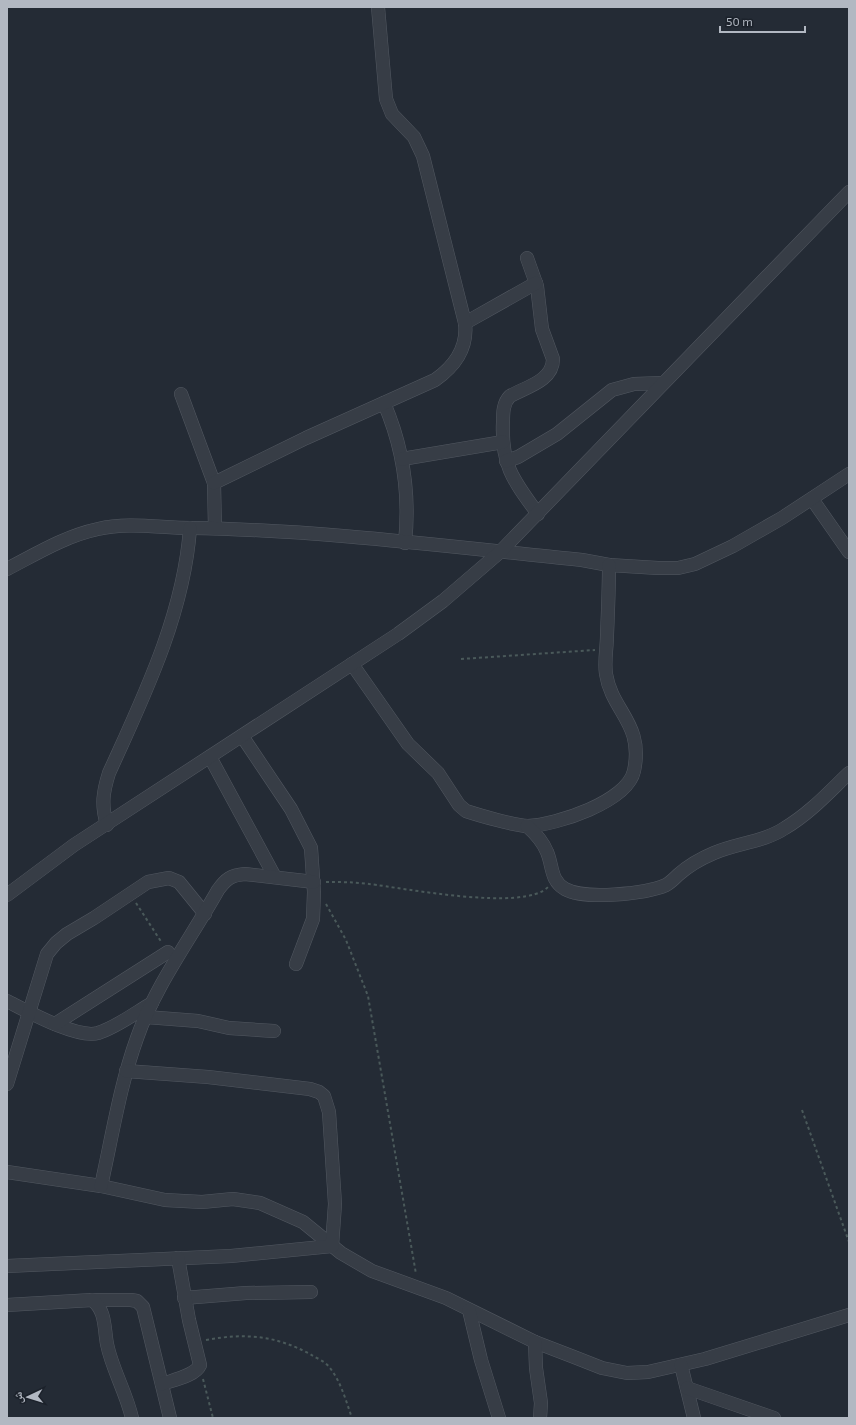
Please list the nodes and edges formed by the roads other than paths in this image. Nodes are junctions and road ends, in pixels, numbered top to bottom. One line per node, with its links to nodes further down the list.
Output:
1 (378, 7): 5 (street)
2 (849, 192): 6 (street)
3 (527, 258): 4 (street)
4 (536, 283): 5 (street); 9 (street)
5 (465, 323): 8 (street)
6 (664, 383): 11 (street); 15 (street)
7 (181, 394): 13 (street)
8 (384, 402): 10 (street); 13 (street)
9 (503, 442): 10 (street); 11 (street)
10 (402, 459): 18 (street)
11 (506, 461): 15 (street)
12 (849, 474): 14 (street)
13 (214, 483): 17 (street)
14 (812, 500): 20 (street); 21 (street)
15 (538, 514): 19 (street)
16 (190, 528): 17 (street); 22 (street); 27 (street)
17 (215, 528): 18 (street)
18 (405, 543): 19 (street)
19 (500, 552): 21 (street); 23 (street)
20 (849, 552)
21 (609, 565): 28 (street)
22 (7, 570)
23 (352, 664): 24 (street); 28 (street)
24 (242, 736): 25 (street); 30 (street)
25 (210, 757): 27 (street); 29 (street)
26 (849, 773): 28 (street)
27 (107, 824): 31 (street)
28 (527, 826)
29 (275, 877): 30 (street); 32 (street)
30 (314, 887): 34 (street)
31 (7, 895)
32 (204, 914): 36 (street); 37 (street)
33 (168, 952): 39 (street)
34 (296, 964)
35 (7, 1001): 37 (street)
36 (152, 1003): 38 (street); 39 (street)
37 (30, 1012): 39 (street); 42 (street)
38 (146, 1017): 40 (street); 41 (street)
39 (56, 1024)
40 (274, 1030)
41 (126, 1071): 44 (street); 45 (street)
42 (7, 1084)
43 (7, 1172): 44 (street)
44 (101, 1186): 45 (street)
45 (332, 1246): 46 (street); 52 (street)
46 (178, 1258): 47 (street); 49 (street)
47 (7, 1266)
48 (311, 1292): 49 (street)
49 (184, 1298): 56 (street)
50 (92, 1300): 51 (street); 56 (street); 58 (street)
51 (7, 1305)
52 (469, 1310): 54 (street); 60 (street)
53 (849, 1315): 55 (street)
54 (536, 1342): 55 (street); 61 (street)
55 (681, 1365): 57 (street)
56 (162, 1384): 59 (street)
57 (687, 1388): 62 (street); 63 (street)
58 (132, 1418)
59 (170, 1418)
60 (499, 1418)
61 (540, 1418)
62 (694, 1418)
63 (774, 1418)

